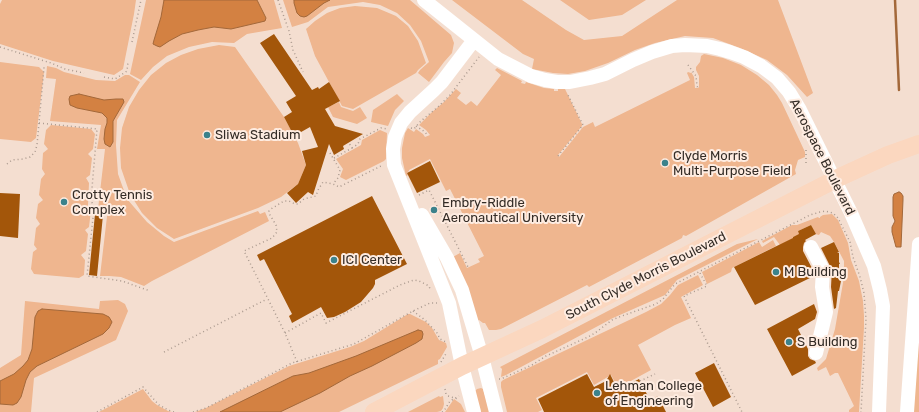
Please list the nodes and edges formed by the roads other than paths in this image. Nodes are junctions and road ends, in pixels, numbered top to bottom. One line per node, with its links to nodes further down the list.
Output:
1 (424, 0): 2 (street, Aerospace Boulevard)
2 (472, 43): 4 (street, Aerospace Boulevard); 5 (street)
3 (919, 144): 4 (main road, South Clyde Morris Boulevard)
4 (834, 180): 9 (main road, South Clyde Morris Boulevard); 14 (street, Aerospace Boulevard)
5 (401, 182): 9 (street); 10 (street)
6 (919, 244): 15 (street)
7 (811, 247): 8 (street)
8 (816, 353)
9 (482, 357): 10 (main road, South Clyde Morris Boulevard); 13 (street)
10 (462, 366): 11 (main road, South Clyde Morris Boulevard); 12 (street)
11 (374, 412)
12 (474, 412)
13 (496, 412)
14 (879, 412)
15 (907, 412)

